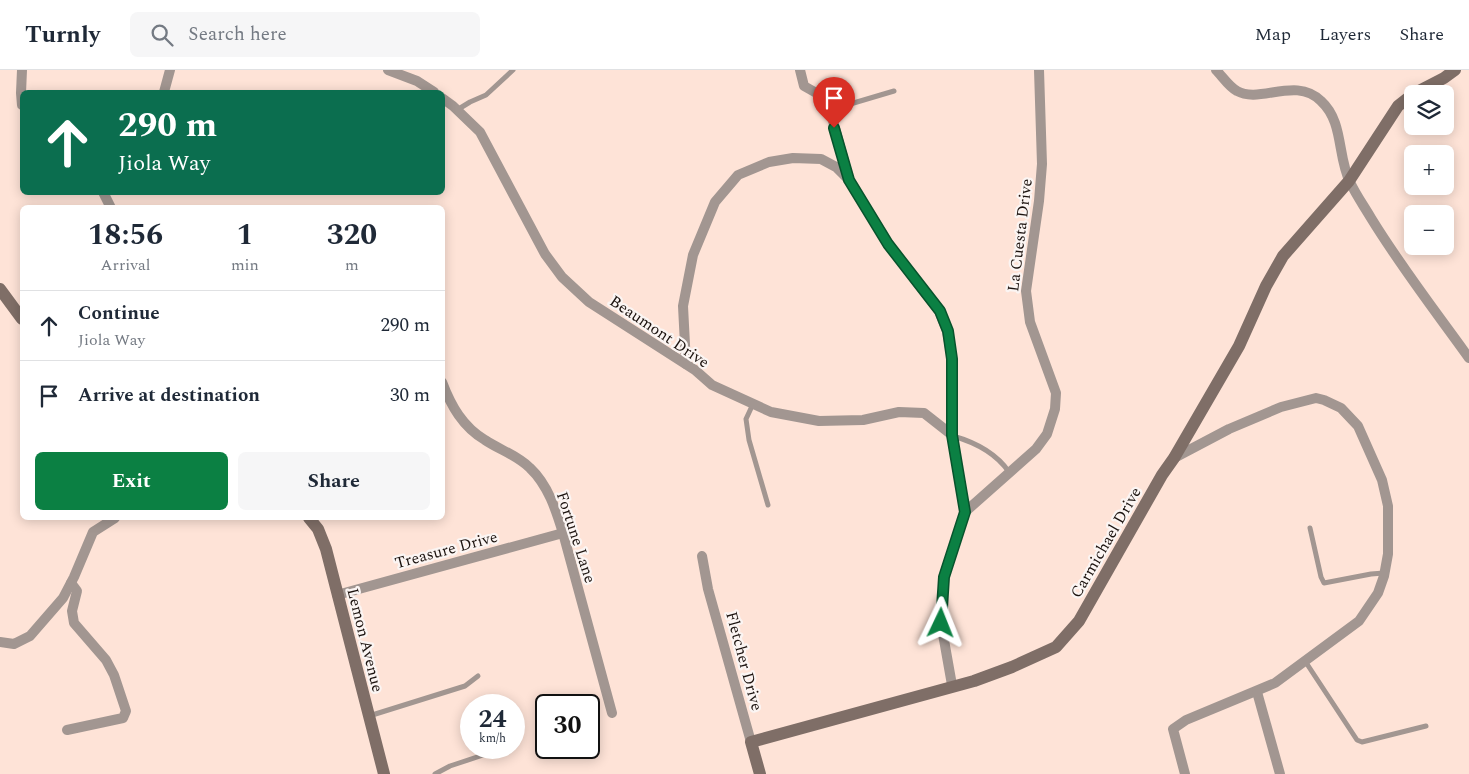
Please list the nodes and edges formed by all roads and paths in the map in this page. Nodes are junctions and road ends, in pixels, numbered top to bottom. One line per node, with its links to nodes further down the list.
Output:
1 (22, 70): 10 (street)
2 (170, 70): 11 (street)
3 (388, 70): 12 (street)
4 (513, 70): 16 (lane)
5 (800, 70): 17 (street)
6 (1039, 70): 28 (street, La Cuesta Drive)
7 (1216, 70): 19 (street)
8 (1455, 70): 9 (street, Carmichael Drive)
9 (1430, 85)
10 (21, 90)
11 (165, 90)
12 (431, 90)
13 (894, 91): 17 (lane)
14 (445, 100): 16 (street, Beaumont Drive)
15 (1404, 101): 19 (street, Carmichael Drive)
16 (457, 110): 23 (street, Beaumont Drive)
17 (830, 110): 18 (street)
18 (849, 180): 23 (street); 26 (street)
19 (1349, 182): 22 (street); 27 (street, Carmichael Drive)
20 (0, 289): 21 (street)
21 (20, 315)
22 (1469, 358)
23 (686, 364): 25 (street, Beaumont Drive)
24 (445, 389): 34 (street, Fortune Lane)
25 (753, 404): 26 (street, Beaumont Drive); 29 (lane)
26 (952, 435): 28 (lane); 30 (street)
27 (1174, 458): 36 (street); 42 (street, Carmichael Drive)
28 (1010, 473): 30 (street, La Cuesta Drive)
29 (768, 505)
30 (965, 512): 42 (street)
31 (112, 520): 37 (street)
32 (311, 520): 38 (street, Lemon Avenue)
33 (1310, 528): 36 (lane)
34 (563, 533): 38 (street, Treasure Drive); 44 (street, Fortune Lane)
35 (702, 556): 48 (street, Fletcher Drive)
36 (1385, 573): 40 (street)
37 (71, 583): 39 (street); 47 (street)
38 (337, 594): 45 (street, Lemon Avenue)
39 (0, 642)
40 (1305, 661): 43 (street); 46 (lane)
41 (478, 676): 45 (lane)
42 (952, 686): 48 (street, Carmichael Drive)
43 (1257, 692): 53 (street); 54 (street)
44 (612, 713)
45 (369, 717): 50 (street, Lemon Avenue)
46 (1426, 726)
47 (67, 730)
48 (751, 742): 52 (street, Fletcher Drive)
49 (471, 759): 51 (lane)
50 (384, 774)
51 (435, 774)
52 (760, 774)
53 (1185, 774)
54 (1280, 774)

